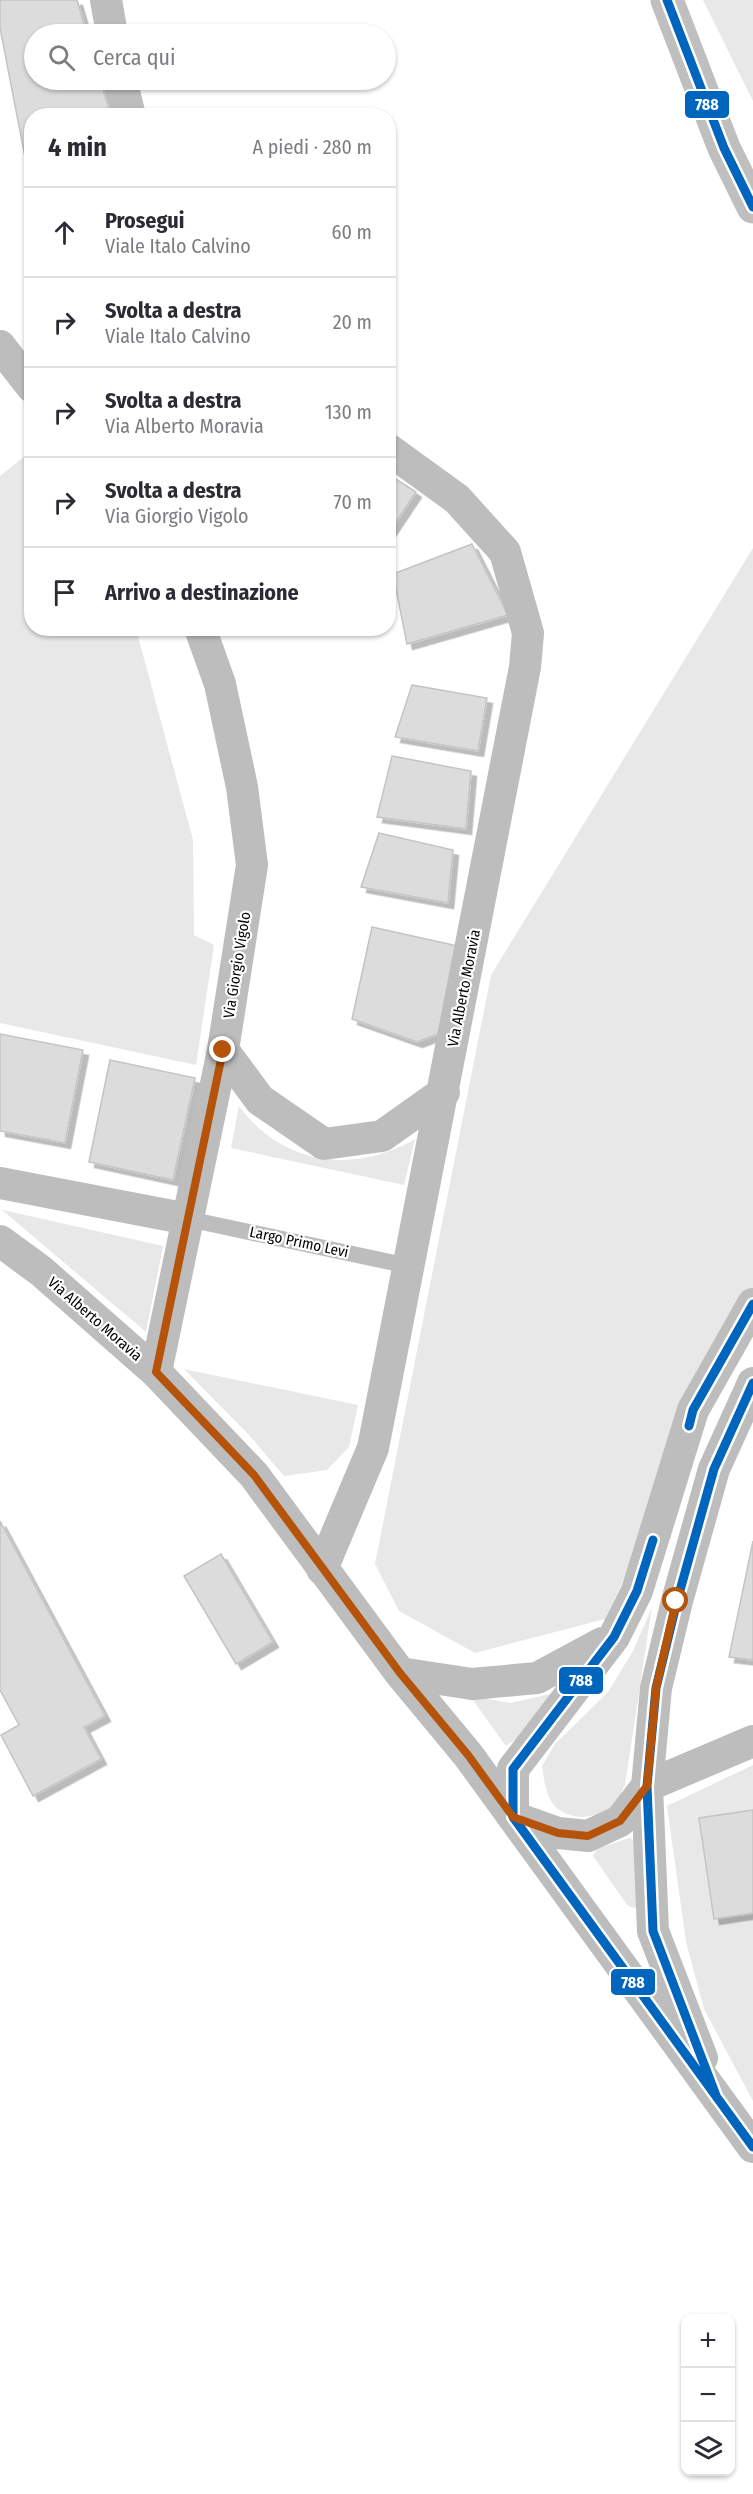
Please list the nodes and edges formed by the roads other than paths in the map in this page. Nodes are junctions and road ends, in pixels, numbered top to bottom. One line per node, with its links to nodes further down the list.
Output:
1 (106, 0): 3 (street)
2 (667, 0): 6 (street)
3 (110, 24)
4 (124, 90): 5 (street)
5 (128, 108)
6 (753, 207)
7 (0, 346): 8 (street)
8 (24, 377)
9 (396, 455): 12 (street, Via Alberto Moravia)
10 (203, 636): 11 (street, Via Giorgio Vigolo)
11 (223, 1050): 12 (street); 14 (street, Via Giorgio Vigolo)
12 (444, 1092): 16 (street, Via Alberto Moravia)
13 (0, 1183): 14 (street)
14 (188, 1219): 16 (lane, Largo Primo Levi); 18 (street, Via Giorgio Vigolo)
15 (0, 1241): 18 (street, Via Alberto Moravia)
16 (409, 1266): 20 (street, Via Alberto Moravia)
17 (753, 1304): 21 (street)
18 (156, 1372): 20 (street, Via Alberto Moravia)
19 (753, 1383): 24 (street)
20 (322, 1569): 22 (street, Via Alberto Moravia)
21 (614, 1636): 22 (street); 25 (street)
22 (400, 1673): 25 (street, Via Alberto Moravia)
23 (753, 1741): 24 (street)
24 (647, 1786): 25 (street); 26 (street)
25 (513, 1817): 26 (street, Via Alberto Moravia)
26 (717, 2098): 27 (street, Via Alberto Moravia)
27 (753, 2146)

